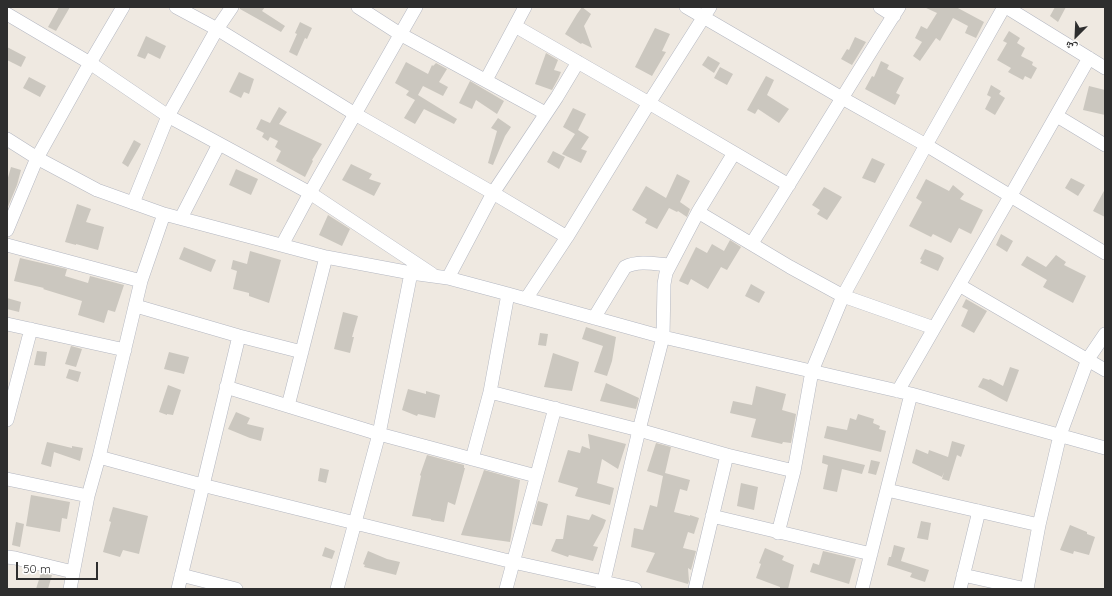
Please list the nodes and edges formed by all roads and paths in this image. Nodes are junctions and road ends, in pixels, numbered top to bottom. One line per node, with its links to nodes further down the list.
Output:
1 (9, 7): 11 (street)
2 (123, 7): 20 (street)
3 (176, 7): 16 (street)
4 (232, 7): 16 (street)
5 (358, 7): 17 (street)
6 (416, 7): 17 (street)
7 (525, 7): 15 (street)
8 (686, 7): 13 (street)
9 (880, 7): 12 (street)
10 (1005, 7): 18 (street); 31 (street)
11 (7, 10)
12 (897, 11): 23 (street)
13 (707, 12): 23 (street); 24 (street)
14 (7, 14): 20 (street)
15 (515, 26): 19 (street); 22 (street)
16 (217, 29): 26 (street); 27 (street)
17 (400, 34): 22 (street); 26 (street)
18 (1089, 58): 21 (street); 28 (street)
19 (578, 62): 24 (street); 25 (street)
20 (90, 63): 27 (street); 34 (street)
21 (1105, 68)
22 (486, 80): 25 (street)
23 (842, 98): 31 (street); 35 (street)
24 (649, 103): 33 (street); 44 (street)
25 (545, 113): 37 (street)
26 (355, 114): 36 (street); 37 (street)
27 (168, 116): 30 (street); 39 (street)
28 (1057, 116): 32 (street); 38 (street)
29 (7, 139): 34 (street)
30 (219, 144): 36 (street); 42 (street)
31 (926, 145): 38 (street); 56 (street)
32 (1105, 145)
33 (734, 153): 35 (street); 40 (street)
34 (36, 158): 39 (street); 43 (street)
35 (789, 185): 45 (street)
36 (310, 193): 47 (street); 52 (street)
37 (493, 193): 44 (street); 52 (street)
38 (1011, 195): 48 (street); 54 (street)
39 (133, 203): 41 (street)
40 (698, 212): 45 (street); 50 (street)
41 (164, 214): 42 (street); 53 (street)
42 (181, 218): 47 (street)
43 (7, 230)
44 (567, 237): 57 (street)
45 (752, 243): 56 (street)
46 (7, 245): 53 (street)
47 (282, 245): 49 (street)
48 (1105, 252)
49 (326, 257): 51 (street); 67 (street)
50 (670, 265): 59 (street); 65 (street)
51 (411, 273): 52 (street); 80 (street)
52 (441, 277): 55 (street)
53 (141, 281): 58 (street)
54 (959, 285): 61 (street); 68 (street)
55 (508, 294): 57 (street); 73 (street)
56 (843, 296): 61 (street); 70 (street)
57 (526, 299): 59 (street)
58 (136, 306): 64 (street); 66 (street)
59 (594, 318): 65 (street)
60 (7, 324): 62 (street)
61 (934, 328): 72 (street)
62 (31, 329): 66 (street); 75 (street)
63 (1105, 334): 68 (street)
64 (239, 336): 67 (street); 71 (street)
65 (663, 337): 70 (street); 79 (street)
66 (125, 350): 84 (street)
67 (302, 352): 76 (street)
68 (1088, 359): 69 (street); 81 (street)
69 (1105, 370)
70 (812, 371): 72 (street); 86 (street)
71 (226, 387): 76 (street); 89 (street)
72 (898, 391): 74 (street)
73 (490, 392): 77 (street); 85 (street)
74 (911, 394): 81 (street); 90 (street)
75 (10, 399): 78 (street)
76 (288, 406): 80 (street)
77 (555, 408): 79 (street); 87 (street)
78 (7, 420)
79 (639, 430): 83 (street); 103 (street)
80 (379, 434): 85 (street); 94 (street)
81 (1060, 435): 82 (street); 95 (street)
82 (1105, 448)
83 (727, 455): 86 (street); 93 (street)
84 (99, 457): 89 (street); 91 (street)
85 (472, 459): 87 (street)
86 (794, 471): 96 (street)
87 (536, 476): 99 (street)
88 (7, 479): 91 (street)
89 (202, 485): 94 (street); 101 (street)
90 (887, 490): 92 (street); 97 (street)
91 (88, 496): 100 (street)
92 (979, 511): 95 (street); 102 (street)
93 (712, 516): 96 (street); 110 (street)
94 (356, 523): 99 (street); 107 (street)
95 (1039, 524): 113 (street)
96 (778, 532): 97 (street)
97 (871, 554): 111 (street)
98 (7, 556): 100 (street)
99 (513, 562): 103 (street); 108 (street)
100 (73, 572): 104 (street)
101 (181, 575): 105 (street); 106 (street)
102 (963, 575): 112 (street); 113 (street)
103 (603, 585): 109 (street)
104 (70, 589)
105 (178, 589)
106 (236, 589)
107 (337, 589)
108 (506, 589)
109 (635, 589)
110 (695, 589)
111 (862, 589)
112 (960, 589)
113 (1027, 589)

